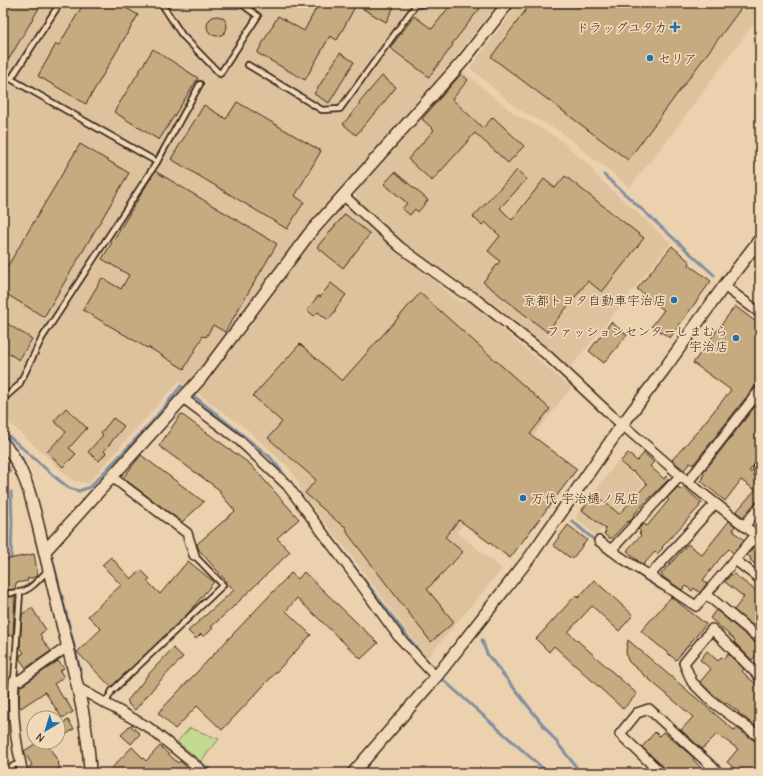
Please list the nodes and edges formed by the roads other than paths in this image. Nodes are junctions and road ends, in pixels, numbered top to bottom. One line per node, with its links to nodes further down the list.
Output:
1 (60, 3): 8 (lane)
2 (161, 3): 3 (lane)
3 (240, 3)
4 (426, 3): 6 (lane)
5 (508, 3): 11 (street)
6 (248, 65)
7 (3, 74): 8 (lane)
8 (11, 80): 10 (lane)
9 (200, 84): 10 (lane)
10 (157, 162): 17 (lane)
11 (343, 195): 16 (street); 18 (street)
12 (760, 239): 13 (street)
13 (724, 286): 14 (street); 18 (street)
14 (760, 312)
15 (760, 390): 24 (street)
16 (183, 398): 23 (street); 42 (street)
17 (3, 399)
18 (622, 425): 22 (street); 42 (street)
19 (3, 443): 31 (street)
20 (760, 466): 21 (street)
21 (760, 470)
22 (680, 476): 24 (street); 30 (street)
23 (112, 477): 31 (street); 32 (street)
24 (688, 482): 25 (street)
25 (715, 504): 27 (street); 35 (street)
26 (760, 507): 27 (street)
27 (744, 526): 28 (street)
28 (758, 537): 33 (street)
29 (599, 541): 30 (street)
30 (611, 550): 35 (street)
31 (45, 551): 34 (street)
32 (194, 555): 46 (lane)
33 (735, 560): 36 (street); 39 (street)
34 (49, 570): 37 (lane); 41 (street)
35 (649, 576): 39 (street)
36 (760, 579)
37 (20, 592): 38 (lane); 44 (lane)
38 (3, 594)
39 (706, 594): 40 (street)
40 (760, 639)
41 (67, 647): 44 (street); 45 (street)
42 (436, 677): 54 (street)
43 (760, 677): 47 (street)
44 (14, 681): 48 (street)
45 (78, 688): 46 (street); 52 (street)
46 (106, 702): 53 (street)
47 (760, 737)
48 (21, 762): 49 (lane); 51 (street)
49 (3, 771)
50 (717, 772): 55 (street)
51 (24, 773)
52 (90, 773)
53 (205, 773)
54 (353, 773)
55 (661, 773)

